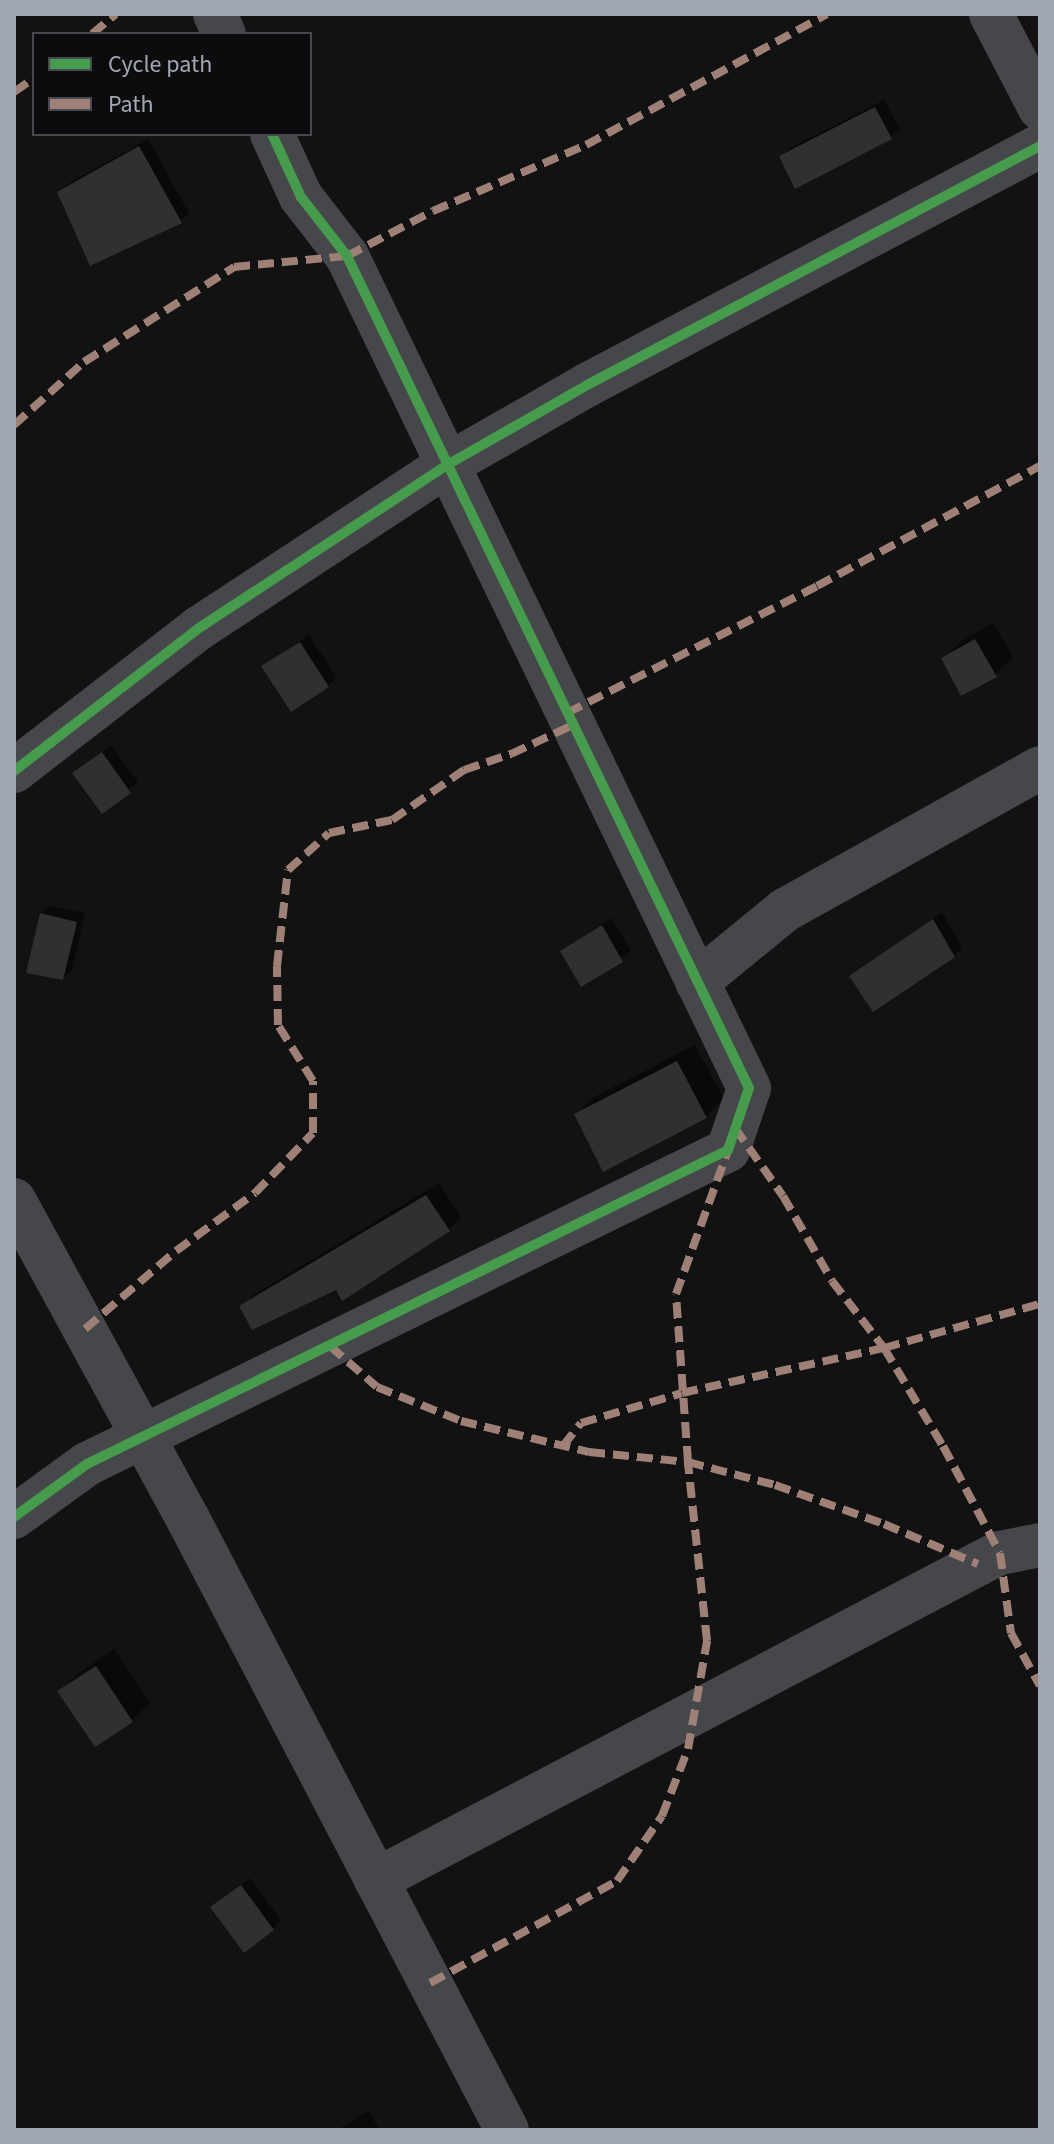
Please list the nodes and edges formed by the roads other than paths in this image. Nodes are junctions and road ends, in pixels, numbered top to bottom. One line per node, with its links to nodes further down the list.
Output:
1 (991, 14): 2 (street)
2 (1040, 108)
3 (273, 136): 5 (street)
4 (1040, 146): 5 (street)
5 (447, 465): 7 (street); 8 (street)
6 (1040, 768): 8 (street)
7 (14, 771)
8 (697, 982): 10 (street)
9 (14, 1200): 10 (street)
10 (144, 1438): 11 (street); 13 (street)
11 (14, 1517)
12 (1040, 1545): 13 (street)
13 (376, 1880): 14 (street)
14 (507, 2130)

